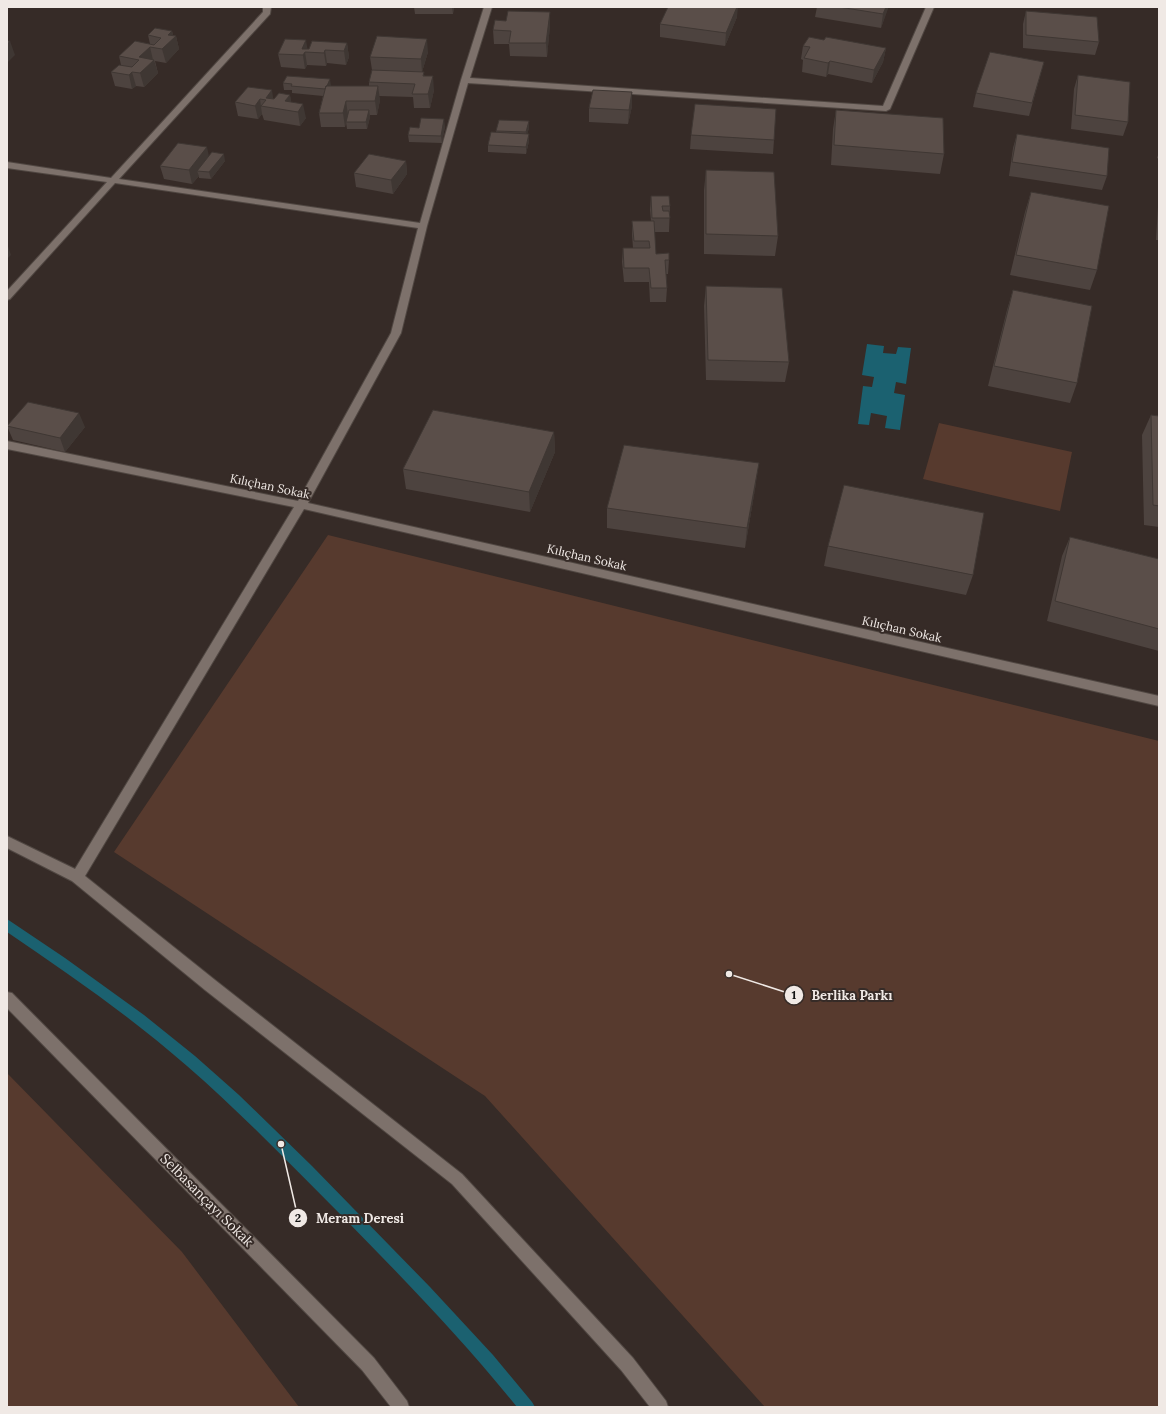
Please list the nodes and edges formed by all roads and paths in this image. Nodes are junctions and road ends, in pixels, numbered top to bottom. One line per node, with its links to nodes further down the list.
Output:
1 (267, 7): 6 (street)
2 (488, 7): 4 (street)
3 (930, 7): 4 (street)
4 (465, 80): 7 (street)
5 (7, 165): 6 (street)
6 (112, 181): 7 (street); 8 (street)
7 (423, 226): 10 (street)
8 (7, 297)
9 (7, 445): 10 (street, Kılıçhan Sokak)
10 (301, 505): 11 (street, Kılıçhan Sokak); 13 (street)
11 (1159, 701)
12 (7, 842): 13 (street)
13 (77, 877): 16 (street)
14 (7, 998): 15 (street, Selbasançayı Sokak)
15 (401, 1407)
16 (660, 1407)

